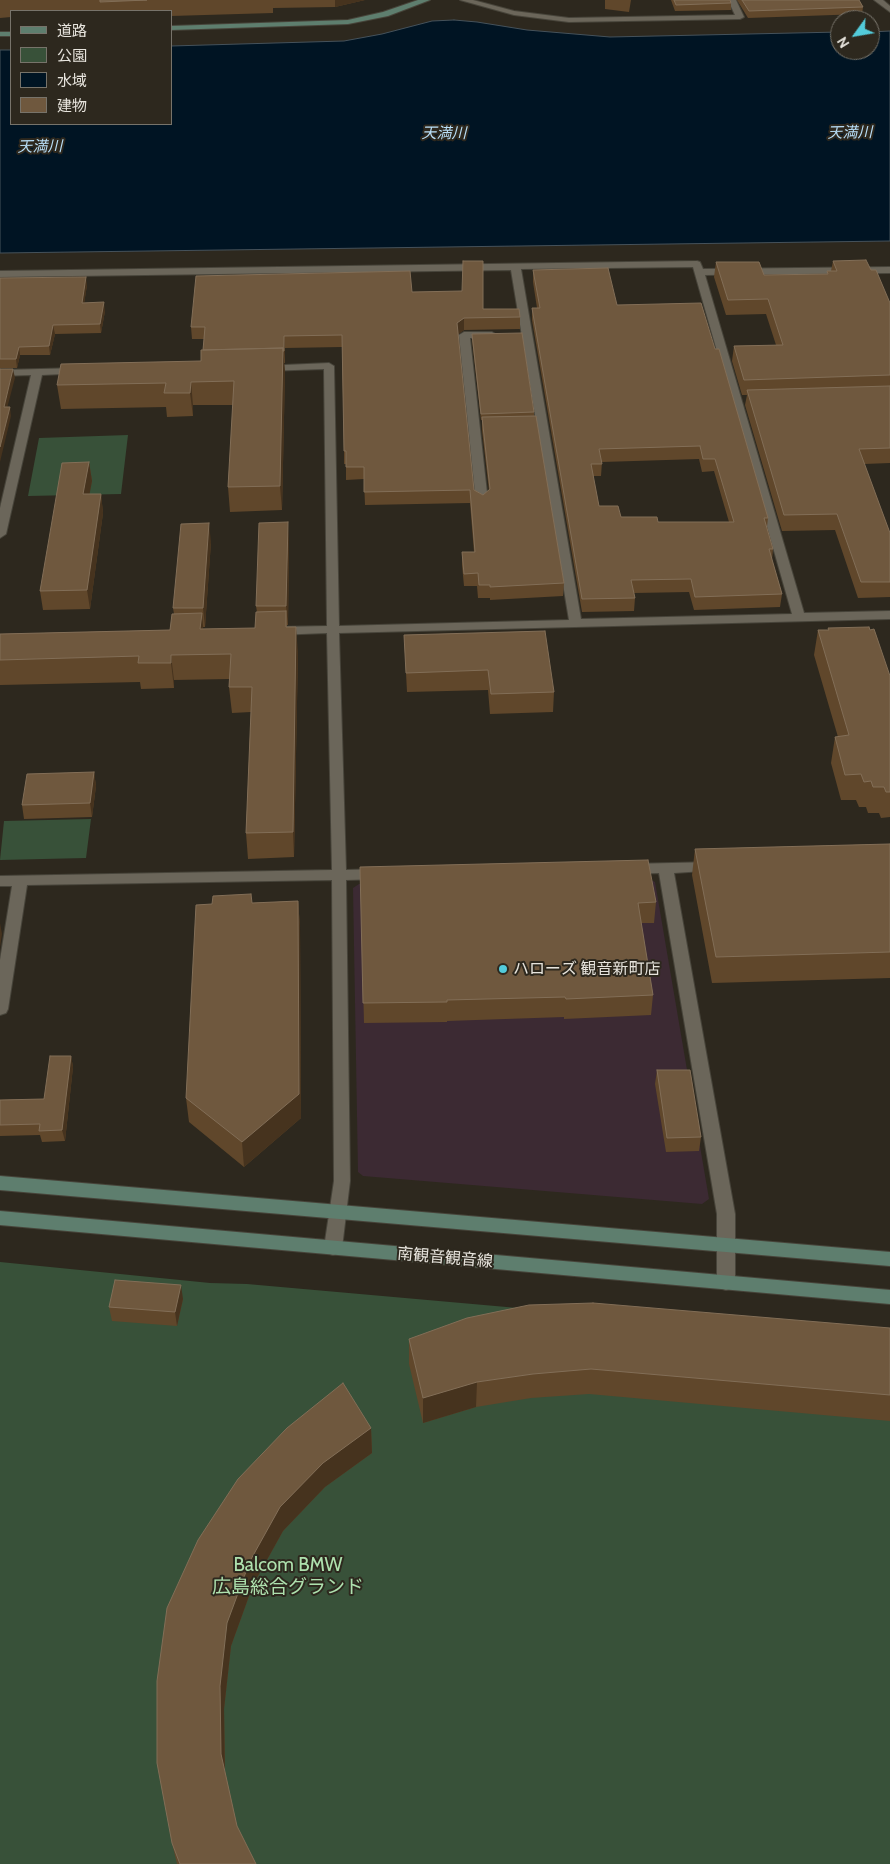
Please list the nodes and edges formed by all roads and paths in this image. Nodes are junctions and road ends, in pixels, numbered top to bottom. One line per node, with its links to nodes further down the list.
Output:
1 (426, 0): 6 (main road)
2 (464, 0): 3 (street)
3 (732, 0)
4 (878, 0): 5 (street)
5 (890, 10)
6 (172, 28)
7 (516, 267): 9 (street); 10 (street); 21 (street)
8 (890, 270): 9 (street)
9 (699, 272): 20 (street)
10 (0, 274)
11 (500, 334): 17 (street)
12 (251, 368): 22 (street)
13 (95, 371): 14 (street)
14 (37, 372): 15 (street); 16 (street)
15 (0, 373)
16 (4, 499): 18 (street)
17 (482, 502)
18 (0, 534)
19 (890, 615): 20 (street)
20 (799, 617): 21 (street)
21 (576, 624): 22 (street)
22 (333, 630): 23 (street); 28 (street)
23 (264, 632)
24 (724, 867): 25 (street)
25 (666, 868): 26 (street); 35 (street)
26 (616, 869)
27 (398, 873): 28 (street)
28 (339, 875): 30 (street); 33 (street)
29 (0, 881): 30 (street)
30 (20, 881): 31 (street)
31 (0, 1009)
32 (0, 1183): 33 (main road)
33 (338, 1212): 35 (main road); 36 (street)
34 (0, 1218): 36 (main road, 南観音観音線)
35 (726, 1244): 37 (main road); 38 (street)
36 (333, 1248): 38 (main road, 南観音観音線)
37 (890, 1259)
38 (726, 1283): 39 (main road, 南観音観音線)
39 (890, 1296)

